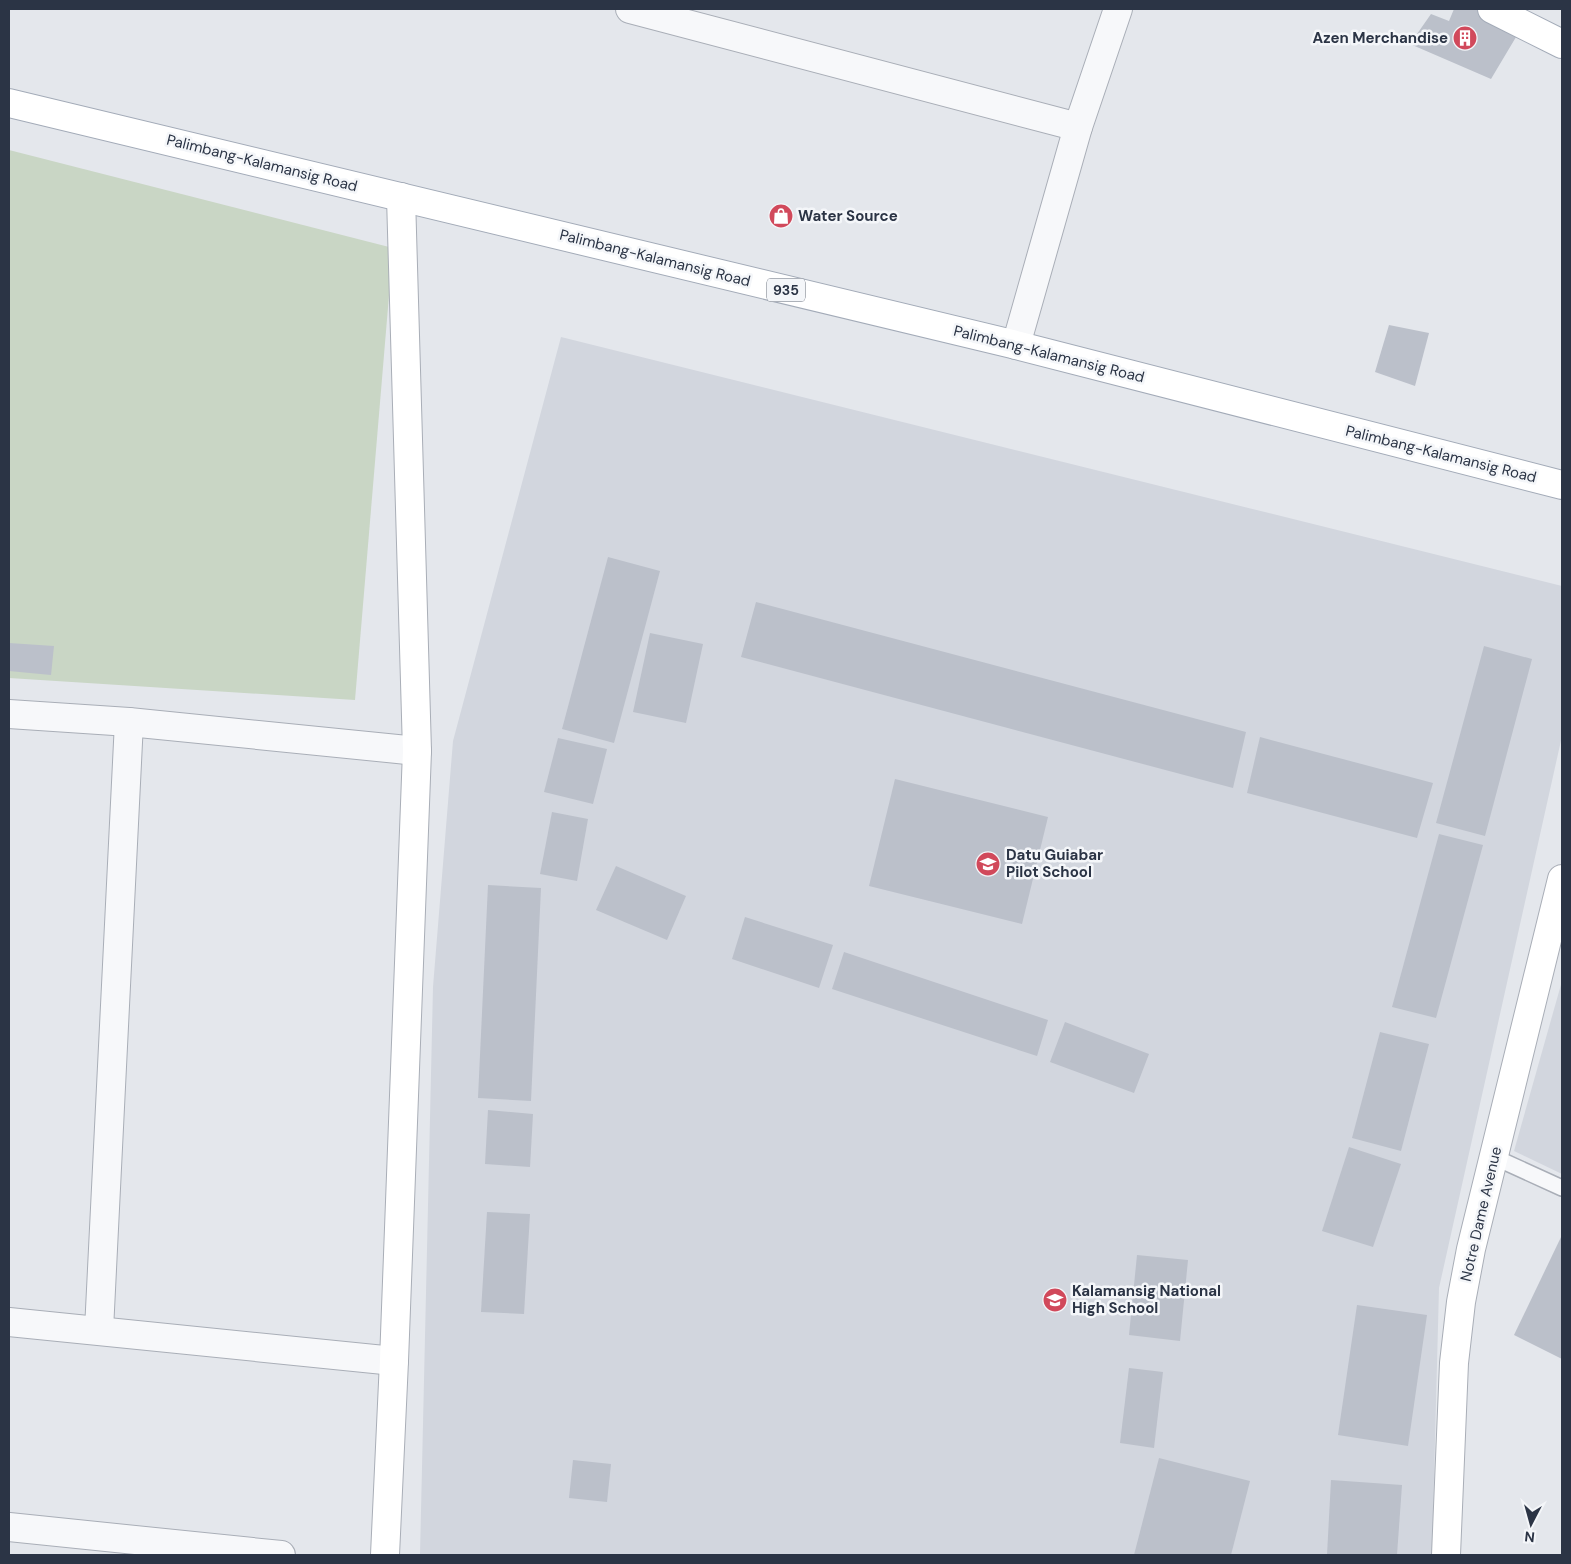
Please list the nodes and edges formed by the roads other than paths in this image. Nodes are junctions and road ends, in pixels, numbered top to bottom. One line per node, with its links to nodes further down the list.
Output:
1 (630, 9): 6 (street)
2 (1118, 9): 6 (street)
3 (1492, 9): 4 (street)
4 (1562, 44)
5 (9, 102): 7 (street, Palimbang-Kalamansig Road / 935)
6 (1078, 128): 8 (street)
7 (401, 197): 8 (street, Palimbang-Kalamansig Road / 935); 12 (street)
8 (1016, 345): 9 (street, Palimbang-Kalamansig Road / 935)
9 (1562, 485)
10 (9, 714): 11 (street)
11 (129, 722): 12 (street); 17 (street)
12 (418, 751): 18 (street)
13 (1562, 879): 14 (street, Notre Dame Avenue)
14 (1494, 1156): 15 (lane); 22 (street, Notre Dame Avenue)
15 (1562, 1188)
16 (9, 1322): 17 (street)
17 (99, 1330): 18 (street)
18 (394, 1361): 21 (street)
19 (9, 1527): 20 (street)
20 (282, 1555)
21 (385, 1555)
22 (1448, 1555)

